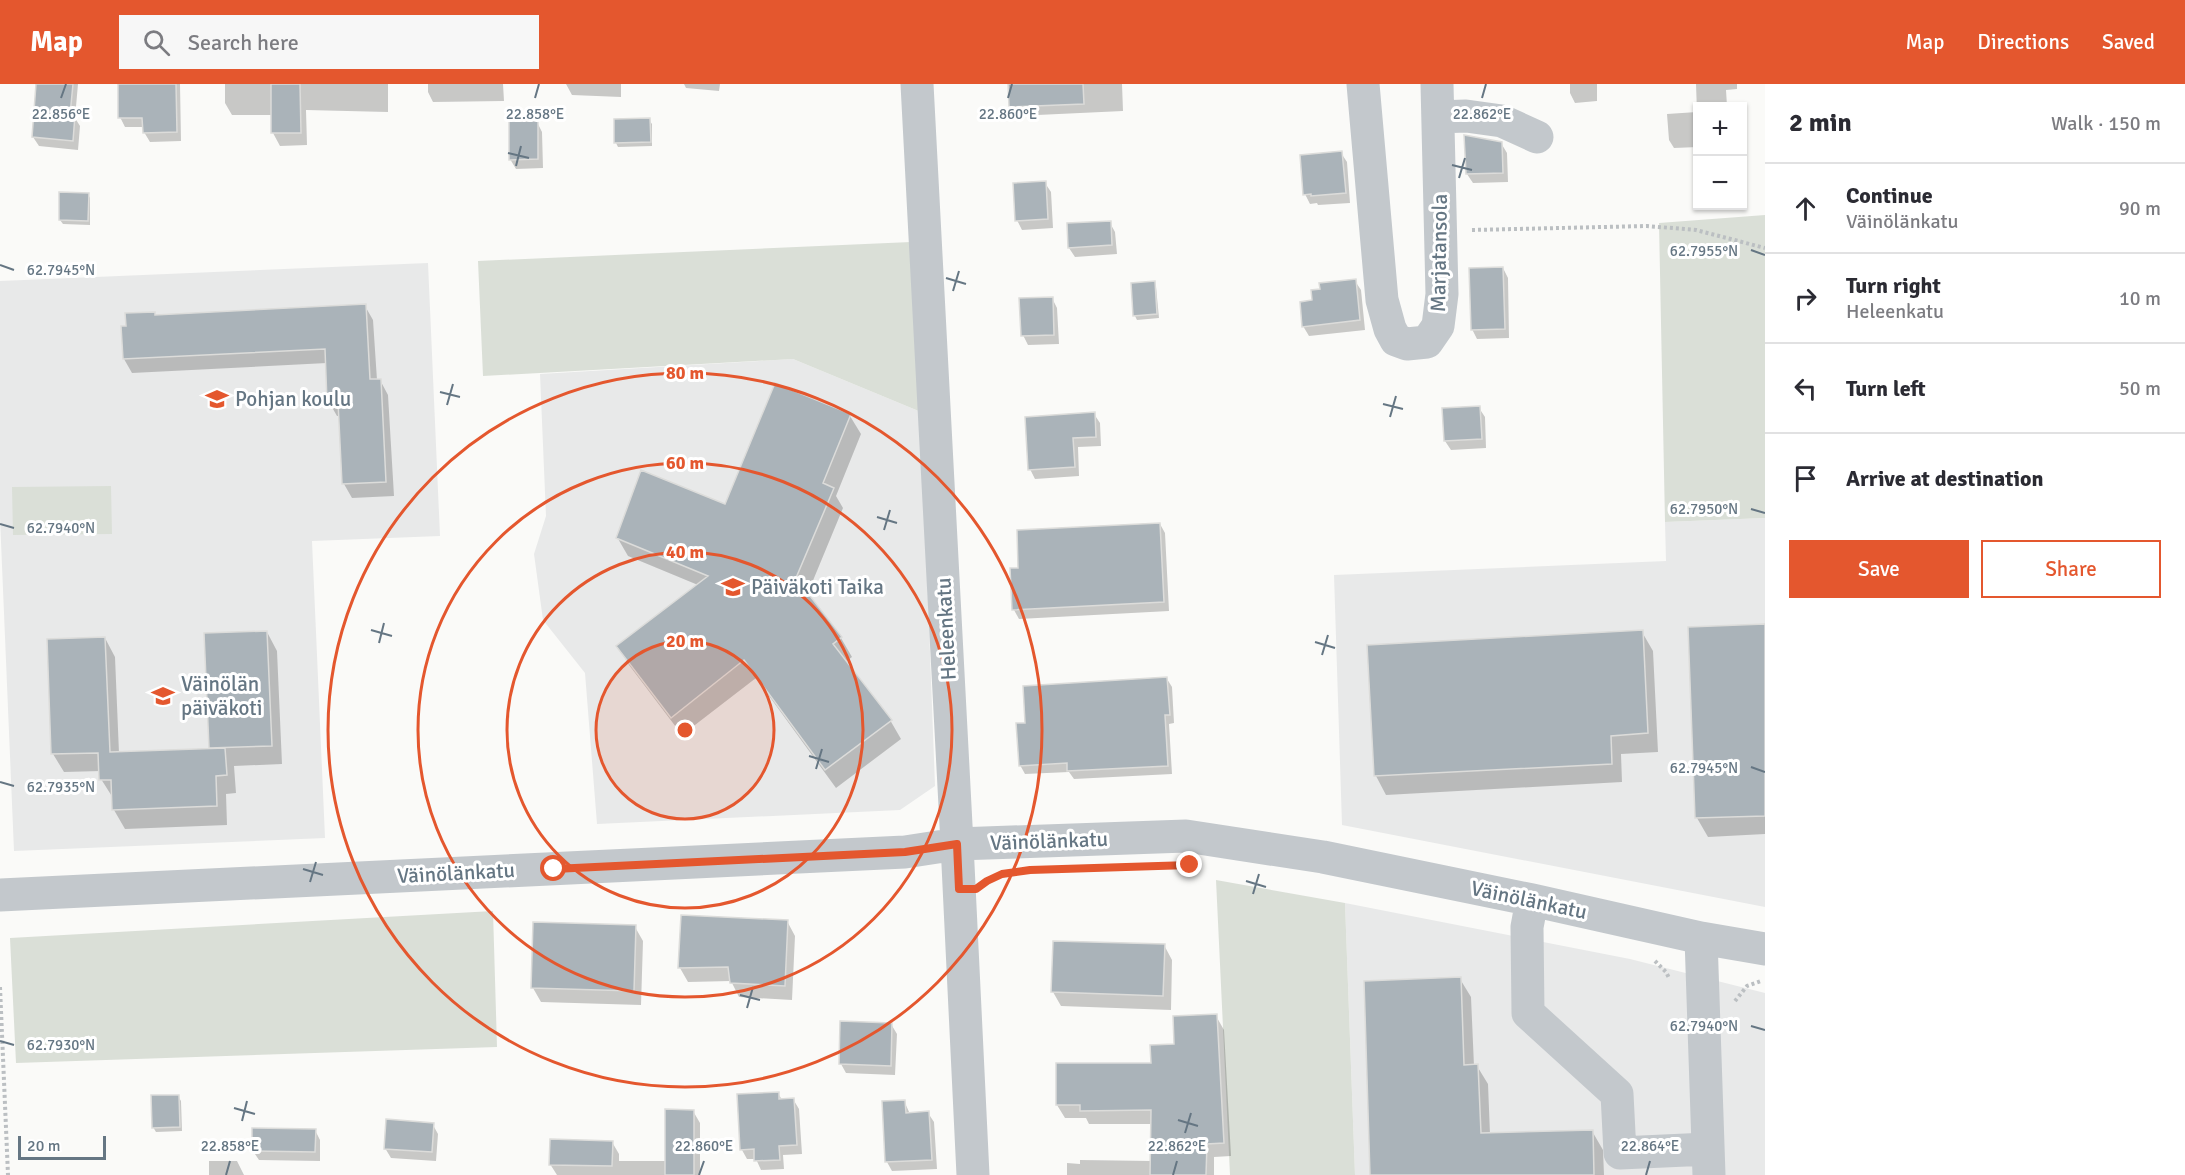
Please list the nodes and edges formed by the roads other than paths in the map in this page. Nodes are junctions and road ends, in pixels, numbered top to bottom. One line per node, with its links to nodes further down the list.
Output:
1 (916, 84): 6 (street, Heleenkatu)
2 (1363, 84): 4 (street, Marjatansola)
3 (1437, 84): 4 (street, Marjatansola)
4 (1438, 117): 5 (street)
5 (1537, 137)
6 (957, 844): 7 (street, Väinölänkatu); 8 (street, Väinölänkatu); 12 (street, Heleenkatu)
7 (0, 895)
8 (1532, 900): 9 (street, Väinölänkatu); 11 (street)
9 (1701, 938): 10 (street, Väinölänkatu); 11 (street)
10 (1765, 949)
11 (1708, 1162)
12 (973, 1175)

